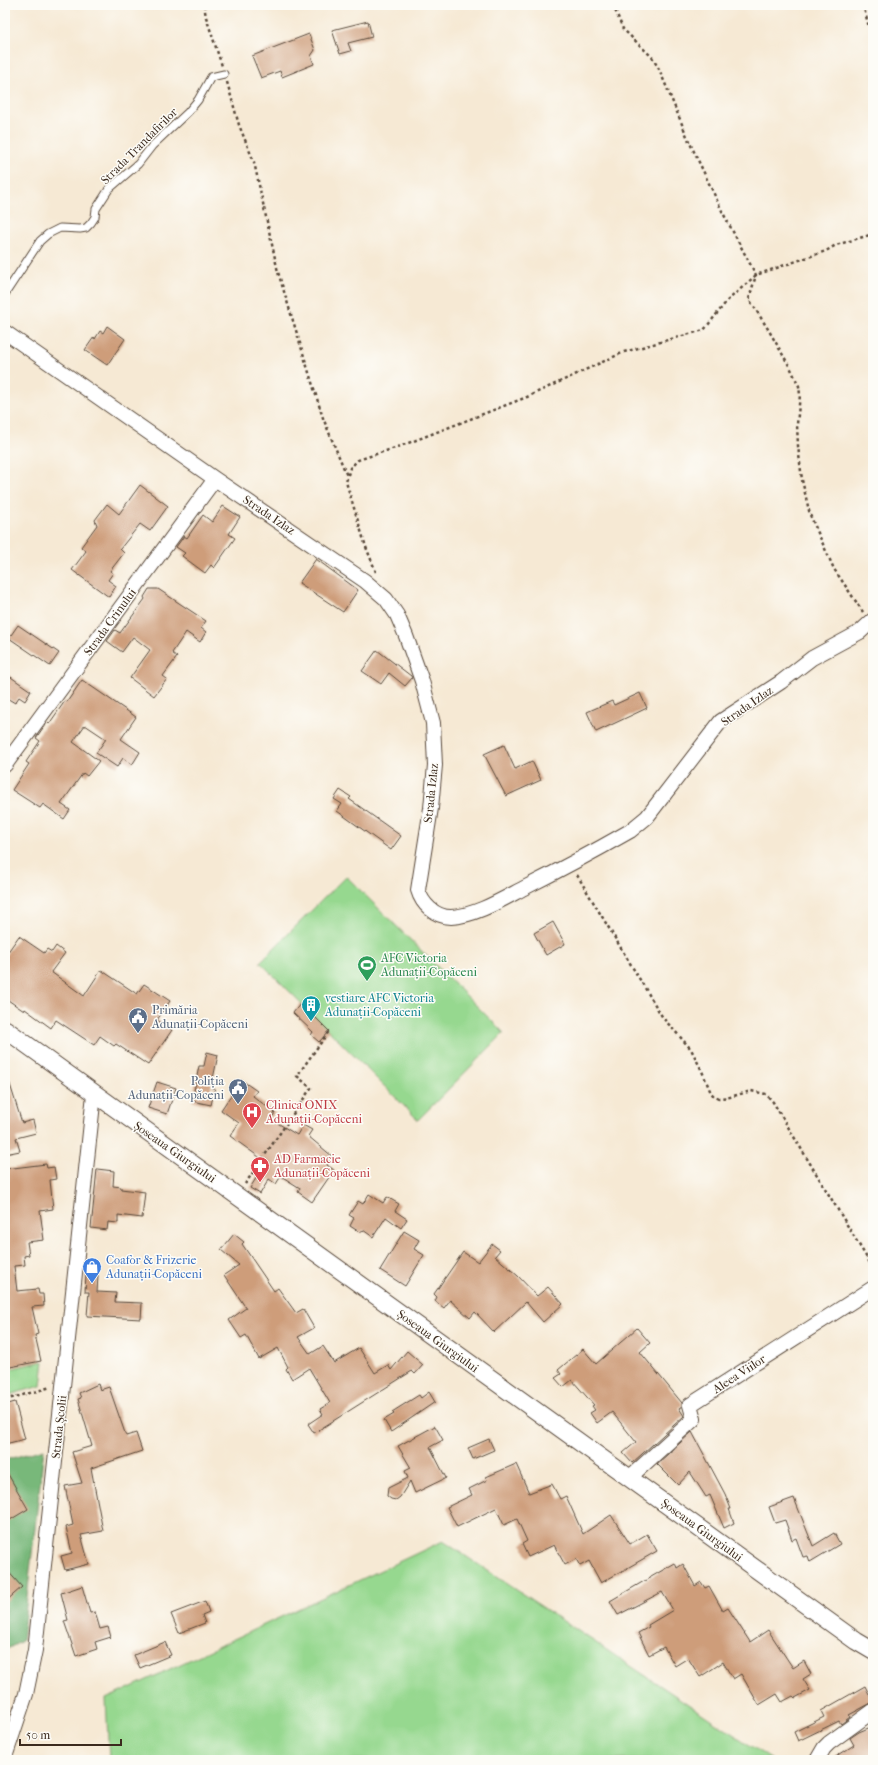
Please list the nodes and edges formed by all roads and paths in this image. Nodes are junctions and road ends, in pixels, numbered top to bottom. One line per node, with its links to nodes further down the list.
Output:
1 (204, 5): 5 (path)
2 (613, 5): 7 (path)
3 (863, 5): 4 (path)
4 (873, 42)
5 (224, 74): 8 (lane, Strada Trandafirilor); 10 (path)
6 (873, 234): 7 (path)
7 (756, 275): 10 (path); 13 (path)
8 (5, 294)
9 (5, 332): 11 (street, Strada Izlaz)
10 (347, 476): 12 (path)
11 (215, 479): 14 (street, Strada Crinului); 15 (street, Strada Izlaz)
12 (378, 577)
13 (872, 621): 15 (street, Strada Izlaz)
14 (5, 765)
15 (570, 864): 20 (path)
16 (5, 1029): 18 (street, Șoseaua Giurgiului)
17 (330, 1031): 19 (path)
18 (94, 1094): 19 (street, Șoseaua Giurgiului); 22 (street, Strada Școlii)
19 (237, 1196): 24 (street, Șoseaua Giurgiului)
20 (873, 1268)
21 (873, 1288): 24 (street, Aleea Viilor)
22 (64, 1384): 23 (path); 27 (street, Strada Școlii)
23 (5, 1400)
24 (629, 1478): 25 (street, Șoseaua Giurgiului)
25 (873, 1651)
26 (873, 1711): 28 (street)
27 (5, 1757)
28 (818, 1760)

